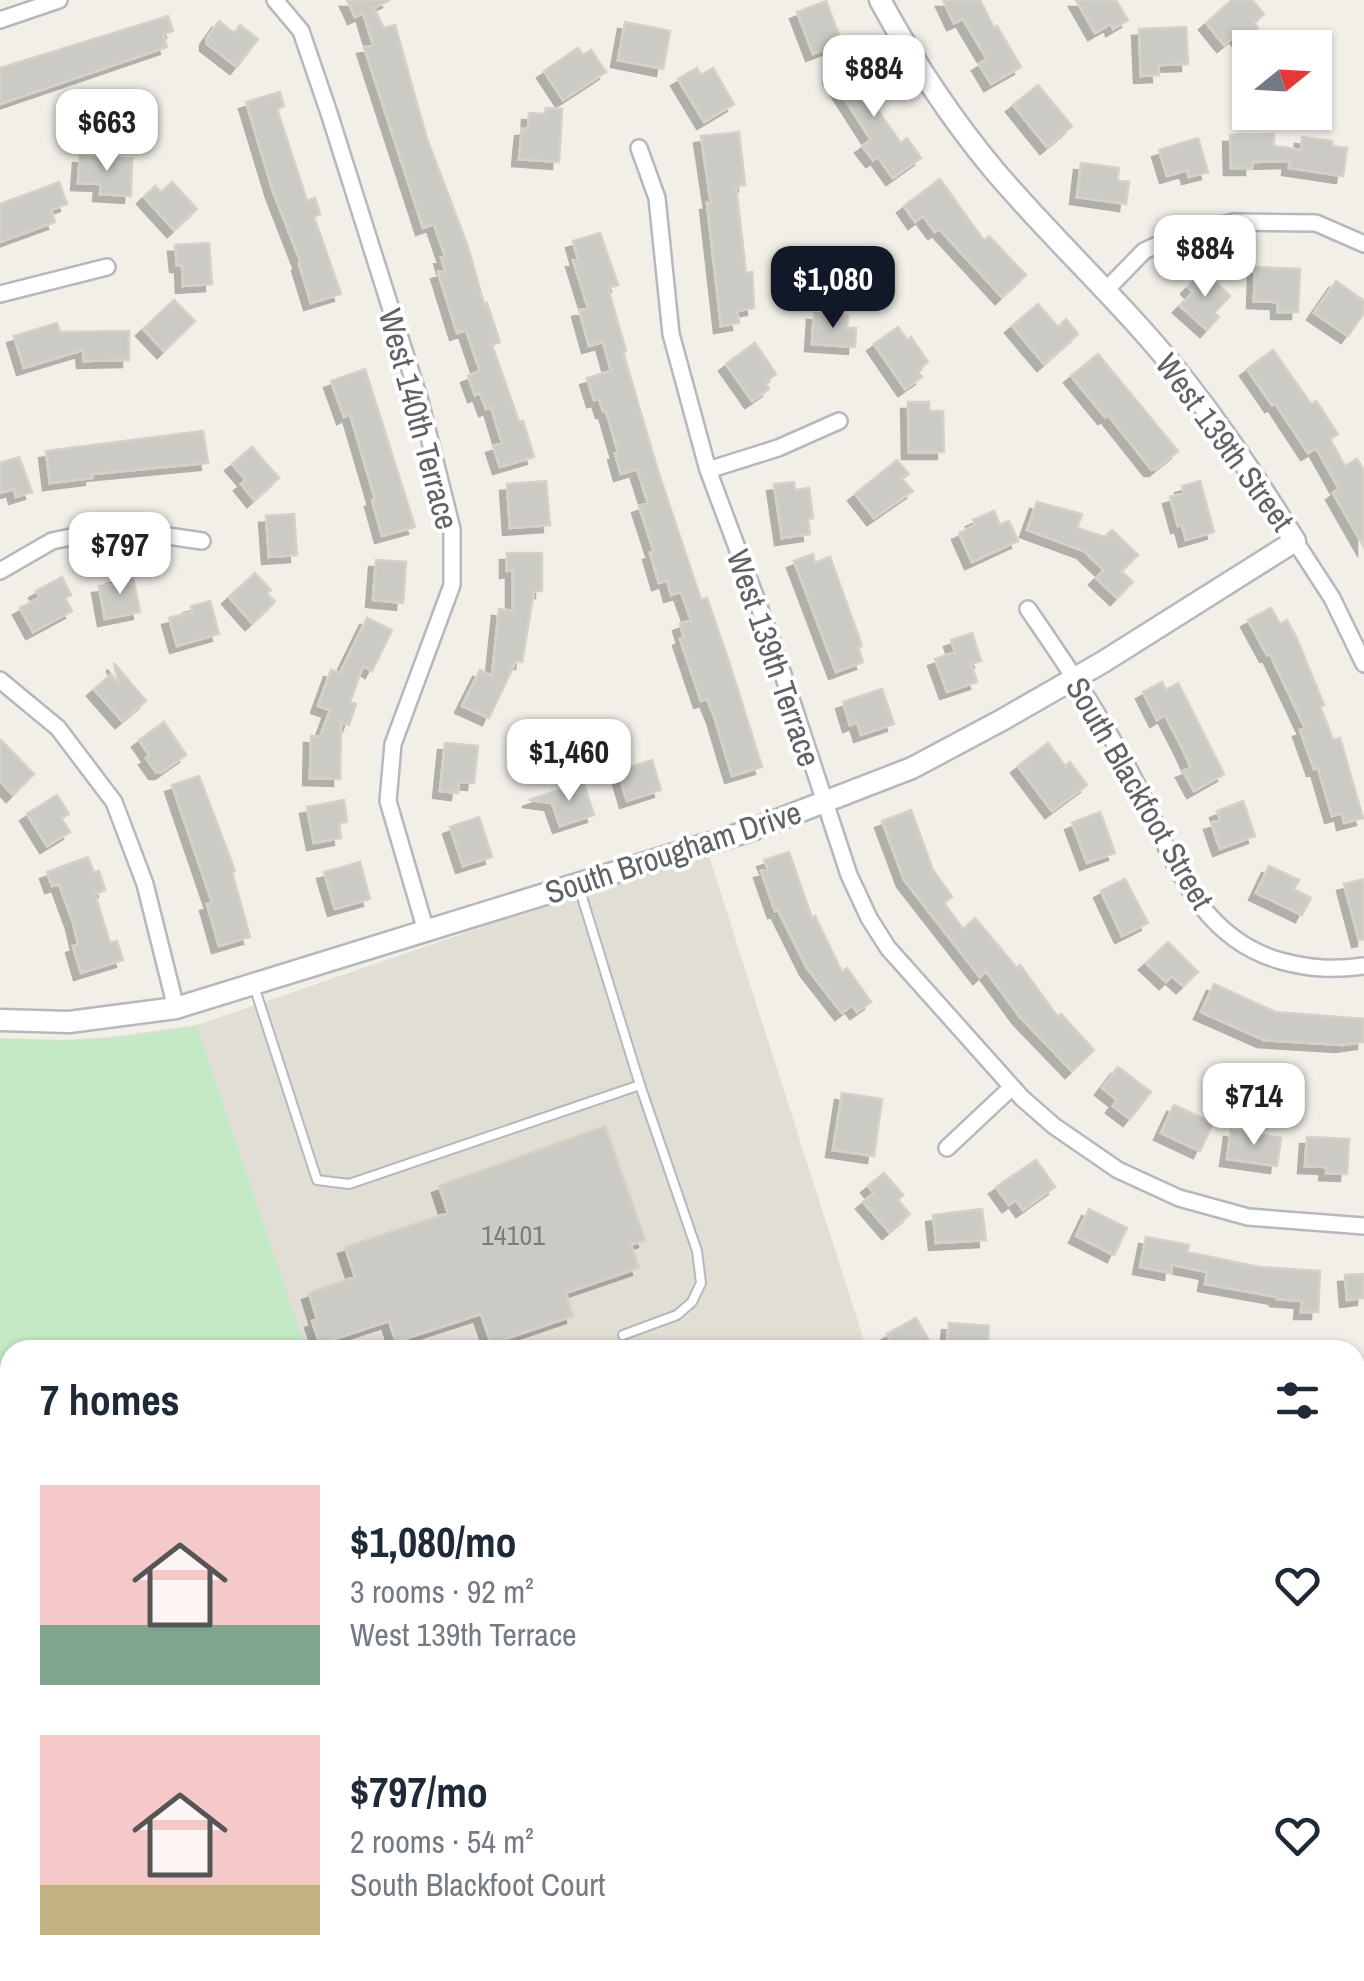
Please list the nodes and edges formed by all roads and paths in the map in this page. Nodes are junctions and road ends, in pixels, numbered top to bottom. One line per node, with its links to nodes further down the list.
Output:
1 (58, 0): 4 (street)
2 (275, 0): 22 (street, West 140th Terrace)
3 (880, 0): 9 (street, West 139th Street)
4 (36, 4): 5 (street)
5 (0, 20)
6 (638, 148): 12 (street, West 139th Terrace)
7 (1364, 244): 9 (street)
8 (107, 267): 10 (street)
9 (1106, 290): 14 (street, West 139th Street)
10 (0, 294)
11 (839, 421): 12 (street)
12 (708, 470): 20 (street, West 139th Terrace)
13 (202, 541): 15 (street)
14 (1295, 541): 17 (street, West 139th Street); 18 (street, South Brougham Drive)
15 (0, 571)
16 (1028, 609): 18 (street, South Blackfoot Street)
17 (1364, 664)
18 (1076, 677): 20 (street, South Brougham Drive); 23 (street, South Blackfoot Street)
19 (0, 680): 25 (street)
20 (824, 802): 21 (street, South Brougham Drive); 28 (street, West 139th Terrace)
21 (578, 884): 22 (street, South Brougham Drive); 27 (lane)
22 (426, 931): 24 (street, South Brougham Drive)
23 (1364, 966)
24 (254, 986): 25 (street, South Brougham Drive); 27 (lane)
25 (176, 1008): 26 (street, South Brougham Drive)
26 (0, 1020)
27 (640, 1085): 31 (lane)
28 (1012, 1086): 29 (street); 30 (street, West 139th Terrace)
29 (947, 1148)
30 (1364, 1226)
31 (623, 1335)

